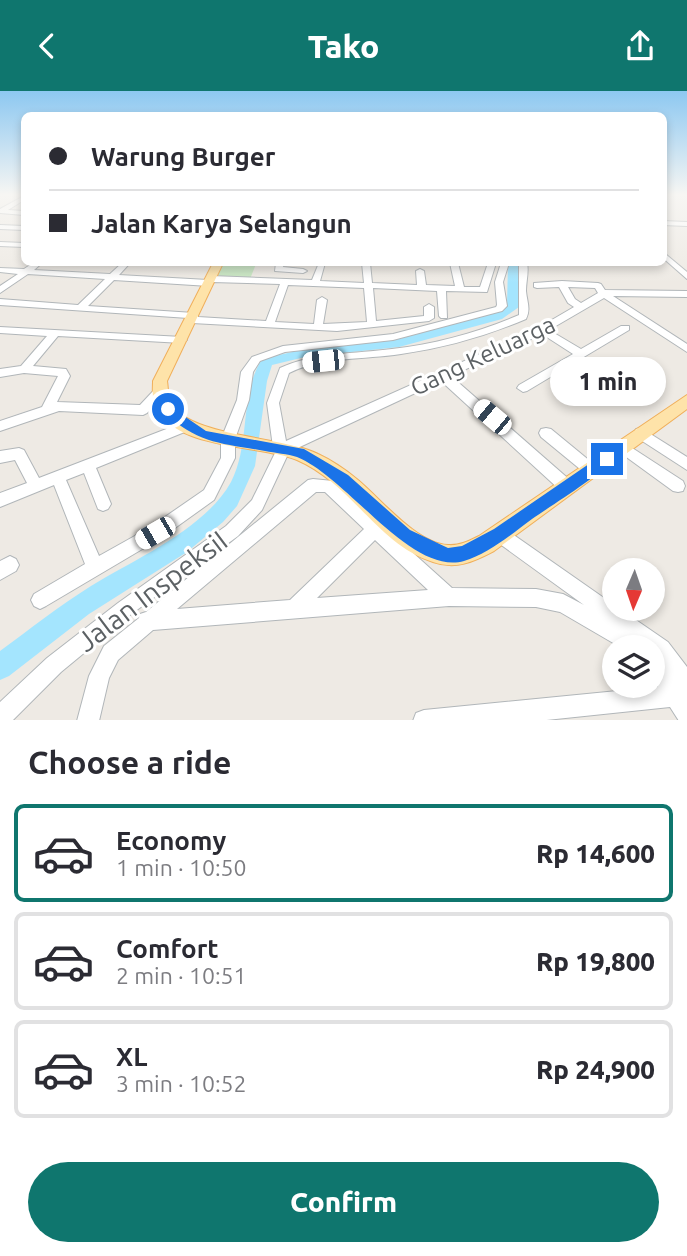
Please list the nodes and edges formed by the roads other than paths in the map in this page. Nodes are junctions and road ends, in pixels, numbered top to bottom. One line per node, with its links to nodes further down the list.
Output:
1 (0, 227): 2 (street)
2 (21, 228)
3 (0, 244): 4 (street)
4 (21, 245)
5 (667, 258): 20 (street)
6 (34, 266): 18 (street)
7 (123, 266): 21 (street)
8 (217, 266): 22 (main road)
9 (279, 266): 16 (street)
10 (321, 266): 25 (street)
11 (366, 266): 27 (street)
12 (455, 266): 31 (street)
13 (491, 266): 31 (street)
14 (504, 266): 63 (street)
15 (524, 266): 64 (street)
16 (304, 267): 24 (street)
17 (0, 270): 18 (street)
18 (26, 271): 21 (street); 32 (street)
19 (420, 271): 29 (street)
20 (687, 276)
21 (112, 277): 22 (street); 37 (street)
22 (210, 281): 23 (street); 41 (main road)
23 (285, 282): 24 (street); 42 (street)
24 (298, 282): 25 (street)
25 (315, 283): 27 (street)
26 (562, 284): 28 (street); 33 (street); 39 (street)
27 (367, 285): 29 (street); 43 (street)
28 (537, 285)
29 (422, 288): 30 (street)
30 (441, 288): 31 (street); 40 (street)
31 (460, 289)
32 (0, 290)
33 (605, 293): 34 (street); 39 (street, Gang Keluarga); 50 (street)
34 (687, 293)
35 (322, 300): 44 (street)
36 (0, 302): 37 (street)
37 (81, 307): 41 (street)
38 (429, 307): 43 (street)
39 (581, 308): 47 (street, Gang Keluarga)
40 (444, 316)
41 (193, 318): 42 (street); 49 (main road)
42 (269, 325): 44 (street)
43 (372, 325): 44 (street)
44 (318, 328)
45 (625, 328): 51 (street)
46 (0, 330): 48 (street)
47 (542, 330): 51 (street); 54 (street, Gang Keluarga)
48 (55, 333): 49 (street); 52 (street)
49 (182, 341): 56 (main road)
50 (687, 349)
51 (580, 353): 55 (street)
52 (24, 369): 53 (street); 58 (street)
53 (0, 373)
54 (443, 376): 64 (street, Gang Keluarga); 72 (street)
55 (523, 388)
56 (159, 392): 58 (street); 60 (main road)
57 (687, 401): 62 (main road)
58 (48, 408): 59 (street)
59 (0, 426)
60 (187, 426): 63 (main road); 67 (street)
61 (546, 433): 69 (street)
62 (641, 433): 65 (main road); 68 (street)
63 (230, 439): 64 (main road); 78 (street)
64 (277, 447): 77 (main road); 86 (street, Jalan InspeksiI)
65 (622, 447): 69 (main road); 73 (street)
66 (0, 457): 71 (street)
67 (88, 464): 70 (street); 75 (street)
68 (687, 464)
69 (590, 470): 72 (main road)
70 (57, 476): 71 (street); 78 (street)
71 (35, 484): 74 (street)
72 (566, 486): 77 (main road)
73 (678, 486)
74 (0, 500)
75 (103, 504)
76 (375, 529): 79 (street); 81 (street); 82 (street)
77 (499, 534): 85 (street)
78 (95, 568): 80 (street)
79 (449, 597): 81 (street); 83 (street)
80 (40, 600)
81 (295, 609): 82 (street)
82 (146, 621): 87 (street)
83 (617, 635)
84 (665, 676): 85 (street)
85 (684, 698): 88 (street)
86 (0, 717)
87 (88, 720)
88 (424, 720)

